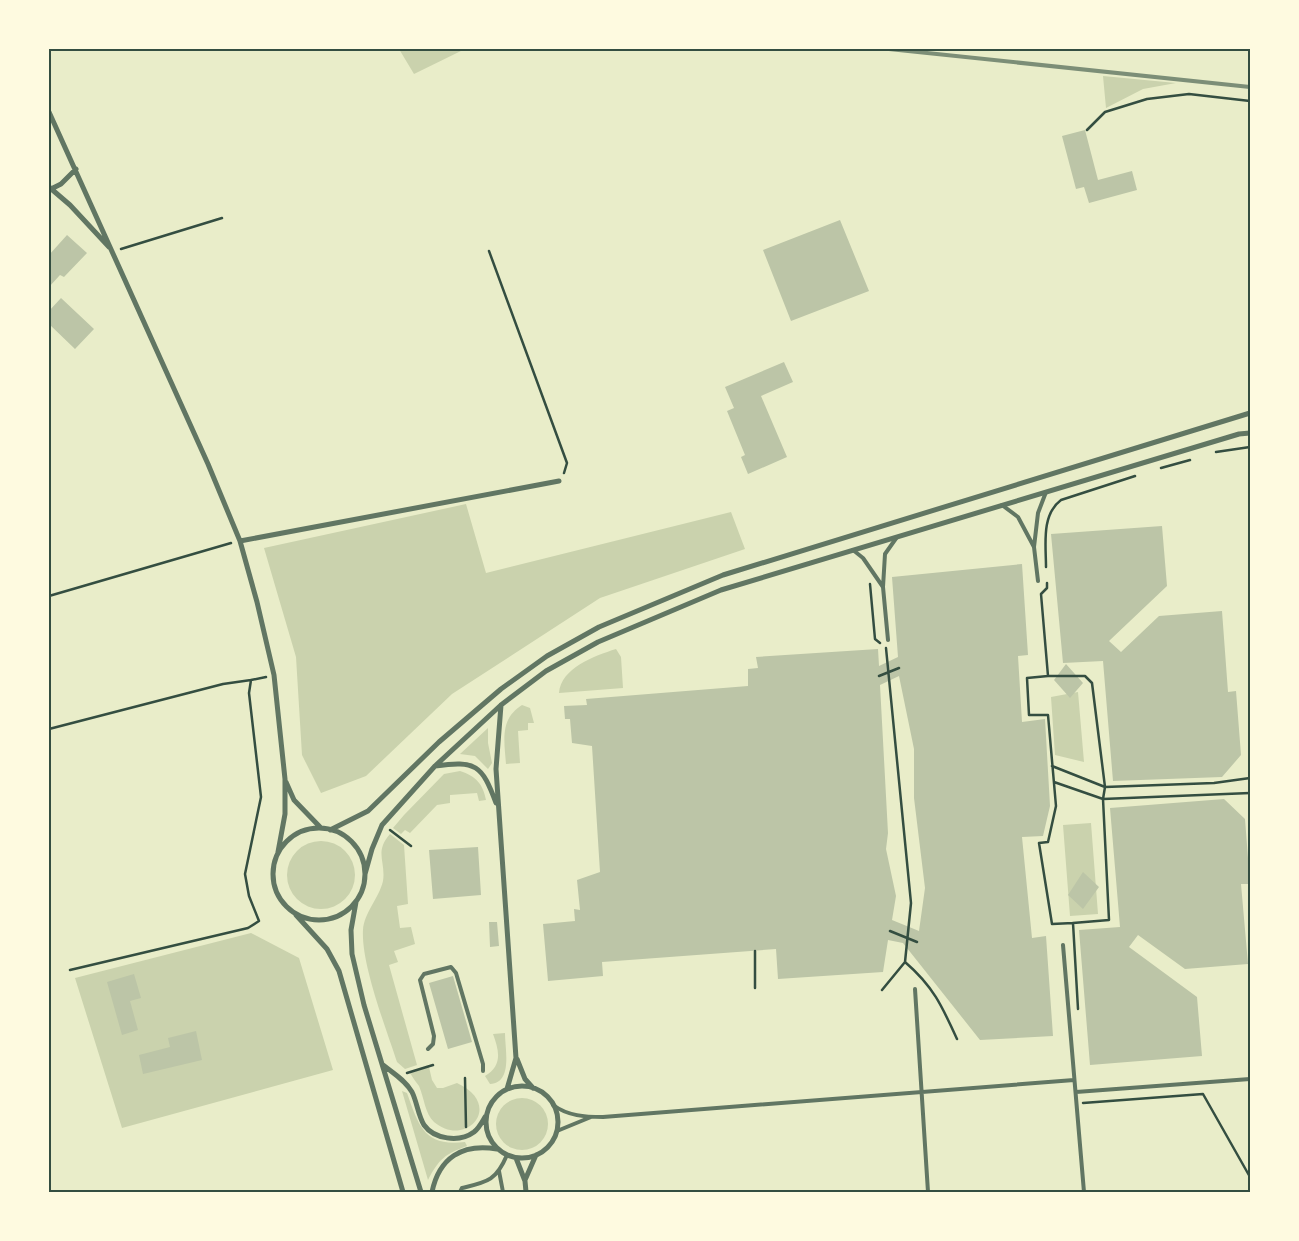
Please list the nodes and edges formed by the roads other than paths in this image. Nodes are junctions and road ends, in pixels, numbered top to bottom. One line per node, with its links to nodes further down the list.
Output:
1 (49, 112): 2 (street)
2 (76, 169): 3 (street); 4 (street)
3 (50, 188): 4 (street)
4 (112, 252): 11 (street)
5 (1250, 413): 22 (street)
6 (1250, 433): 8 (street)
7 (559, 481): 11 (street)
8 (1046, 492): 9 (street); 12 (lane)
9 (1002, 505): 10 (street); 12 (lane)
10 (899, 534): 13 (street); 15 (lane)
11 (240, 541): 19 (street)
12 (1034, 548): 14 (lane)
13 (853, 550): 15 (lane); 17 (street)
14 (1038, 581)
15 (883, 587): 16 (lane)
16 (888, 640)
17 (501, 705): 18 (street); 20 (street)
18 (435, 766): 20 (street); 24 (street)
19 (285, 779): 21 (street); 23 (street)
20 (498, 809): 30 (street)
21 (321, 828): 22 (street); 23 (street)
22 (330, 830): 24 (street)
23 (278, 852): 26 (street)
24 (365, 874): 25 (street)
25 (356, 902): 26 (street); 31 (street)
26 (296, 915): 49 (street)
27 (1063, 945): 34 (lane)
28 (915, 989): 38 (lane)
29 (428, 1049): 32 (lane)
30 (516, 1058): 35 (street); 36 (street)
31 (383, 1064): 40 (street); 50 (street)
32 (483, 1071)
33 (1250, 1079): 37 (lane)
34 (1074, 1080): 37 (lane); 38 (lane)
35 (534, 1088): 36 (street); 39 (street)
36 (507, 1089): 40 (street)
37 (1076, 1092): 56 (lane)
38 (921, 1093): 41 (lane); 55 (lane)
39 (553, 1105): 41 (lane); 42 (street)
40 (486, 1116): 43 (street)
41 (594, 1117): 42 (lane)
42 (557, 1132): 45 (street)
43 (497, 1149): 44 (street); 51 (street)
44 (507, 1155): 46 (street); 47 (lane)
45 (536, 1156): 46 (street); 48 (street)
46 (516, 1158): 48 (street)
47 (499, 1171): 52 (lane); 53 (lane)
48 (525, 1181): 54 (street)
49 (404, 1192)
50 (421, 1192)
51 (432, 1192)
52 (460, 1192)
53 (503, 1192)
54 (526, 1192)
55 (928, 1192)
56 (1084, 1192)

